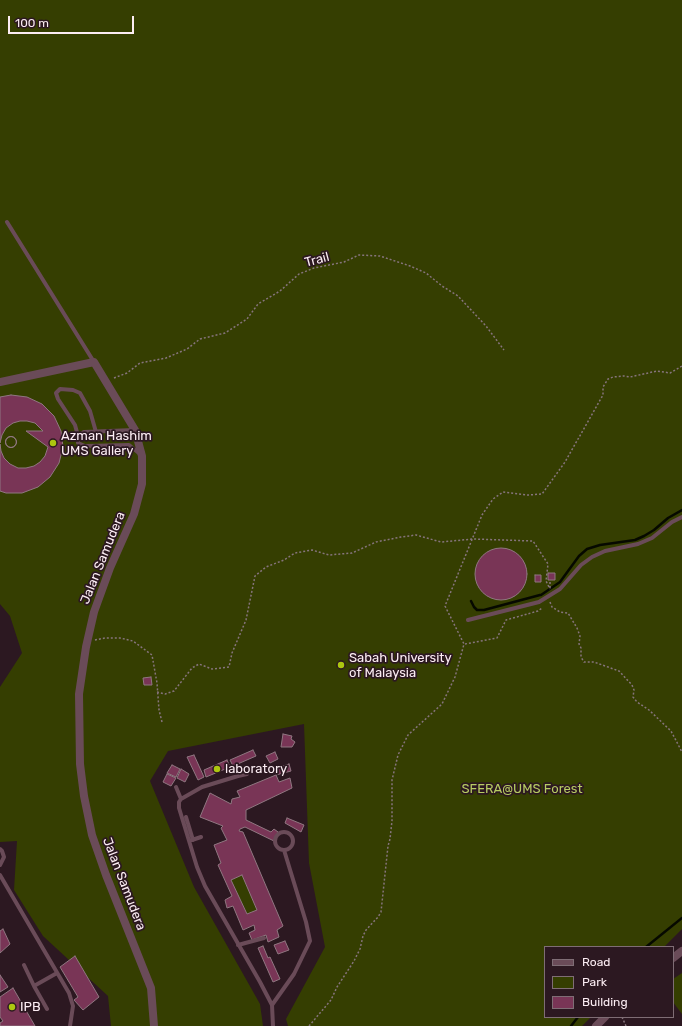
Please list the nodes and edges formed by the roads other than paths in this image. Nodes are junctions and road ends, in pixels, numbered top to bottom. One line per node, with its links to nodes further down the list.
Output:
1 (7, 222): 2 (lane)
2 (94, 362): 3 (street); 4 (street, Jalan Samudera)
3 (0, 382)
4 (135, 430): 5 (lane); 7 (street, Jalan Samudera)
5 (96, 432): 6 (lane); 6 (lane)
6 (78, 436): 7 (lane)
7 (142, 456): 32 (street, Jalan Samudera)
8 (682, 516): 9 (lane)
9 (468, 620)
10 (247, 774): 12 (lane)
11 (176, 787): 12 (lane)
12 (181, 800): 13 (lane)
13 (181, 819): 15 (lane); 16 (lane)
14 (201, 837): 15 (lane)
15 (193, 840): 16 (lane)
16 (188, 841): 22 (lane)
17 (0, 849): 19 (lane)
18 (284, 850): 18 (lane); 28 (lane)
19 (0, 865)
20 (0, 875): 26 (lane)
21 (264, 938): 22 (lane)
22 (238, 945): 28 (lane)
23 (682, 951): 24 (street)
24 (674, 957)
25 (24, 965): 27 (lane)
26 (57, 973): 27 (lane); 31 (lane)
27 (34, 986): 29 (lane)
28 (272, 1005): 33 (lane)
29 (47, 1009)
30 (604, 1018): 34 (street)
31 (70, 1026)
32 (154, 1026)
33 (272, 1026)
34 (596, 1026)

